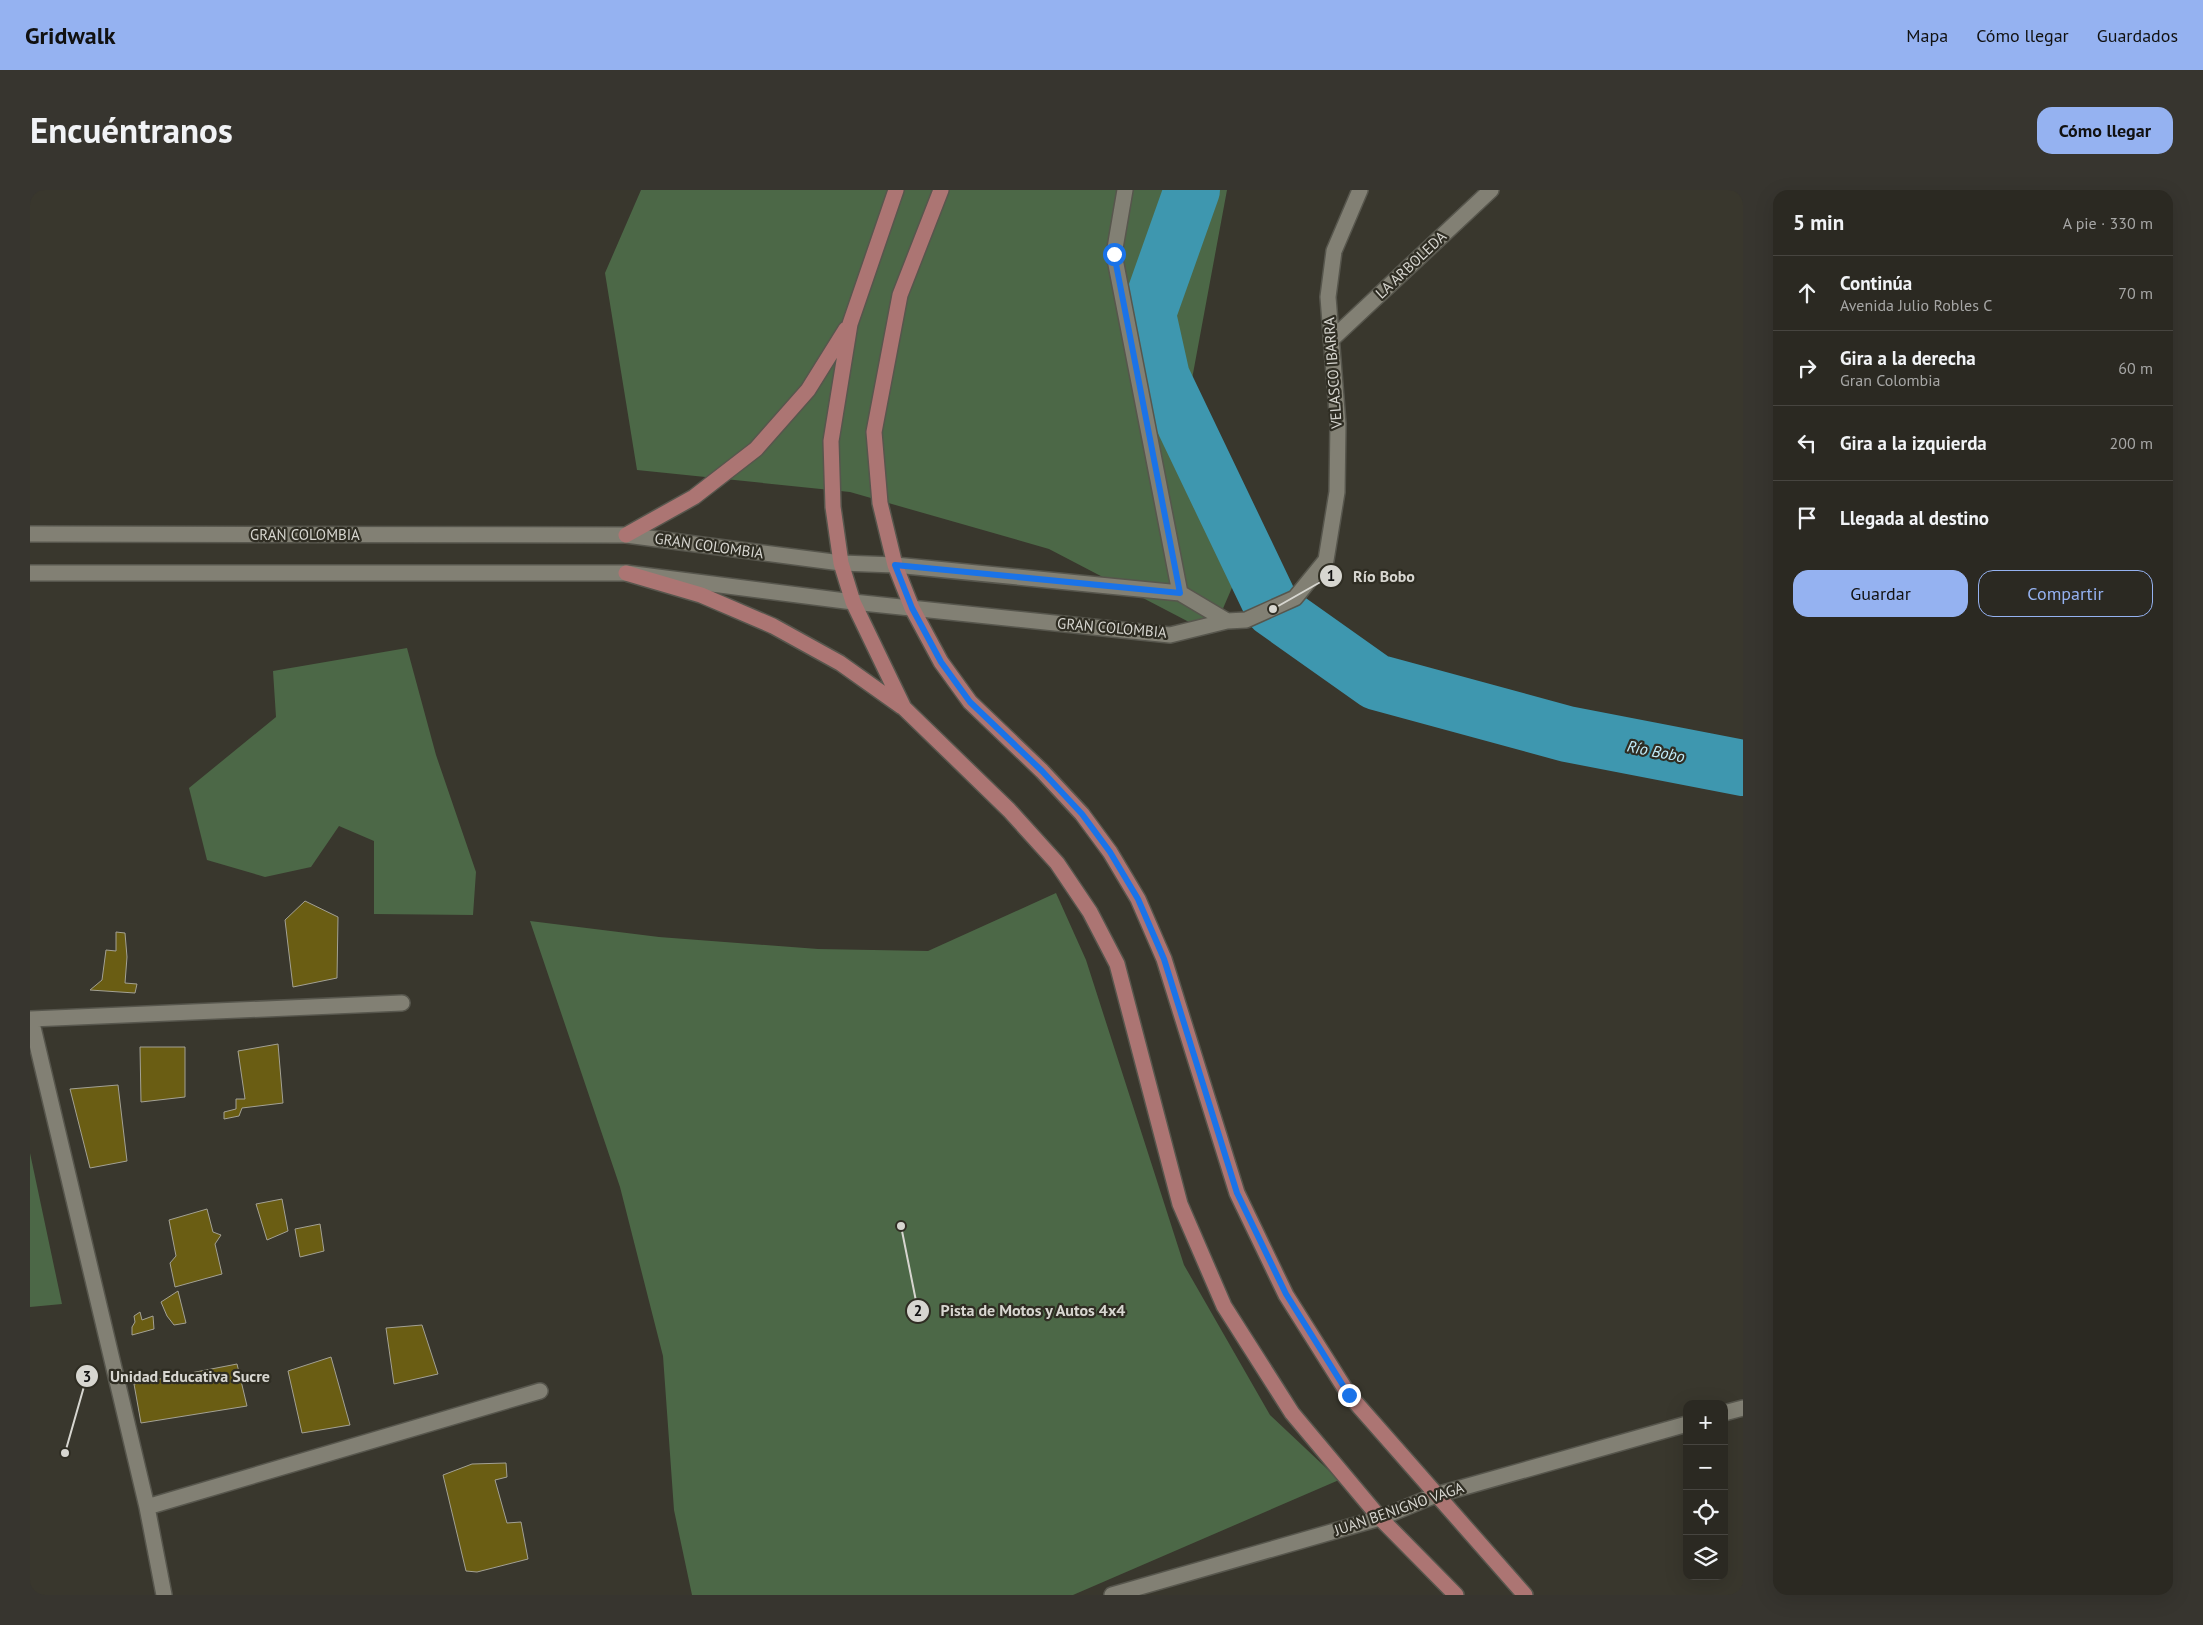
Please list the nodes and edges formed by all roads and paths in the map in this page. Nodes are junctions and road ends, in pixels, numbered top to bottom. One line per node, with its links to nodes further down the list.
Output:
1 (896, 190): 6 (main road)
2 (941, 190): 11 (main road)
3 (1125, 190): 14 (street)
4 (1360, 190): 7 (street, VELASCO IBARRA)
5 (1491, 190): 7 (street, LA ARBOLEDA)
6 (850, 324): 9 (main road); 10 (main road)
7 (1331, 340): 17 (street, VELASCO IBARRA)
8 (30, 534): 9 (street, GRAN COLOMBIA)
9 (626, 535): 10 (street, GRAN COLOMBIA)
10 (840, 563): 11 (street, GRAN COLOMBIA); 15 (main road)
11 (895, 565): 14 (street, GRAN COLOMBIA); 16 (main road)
12 (30, 573): 13 (street, GRAN COLOMBIA)
13 (626, 573): 15 (street, GRAN COLOMBIA); 18 (main road)
14 (1180, 593): 17 (street, GRAN COLOMBIA)
15 (853, 602): 16 (street, GRAN COLOMBIA); 18 (main road)
16 (912, 608): 17 (street, GRAN COLOMBIA); 24 (main road)
17 (1227, 621)
18 (904, 708): 26 (main road)
19 (402, 1003): 25 (street)
20 (540, 1391): 25 (street)
21 (1743, 1408): 22 (street)
22 (1728, 1413)
23 (1683, 1425): 24 (street, JUAN BENIGNO VAGA)
24 (1436, 1495): 26 (street, JUAN BENIGNO VAGA); 30 (main road)
25 (147, 1507): 27 (street)
26 (1380, 1518): 28 (street, JUAN BENIGNO VAGA); 29 (main road)
27 (164, 1595)
28 (1112, 1595)
29 (1456, 1595)
30 (1525, 1595)

